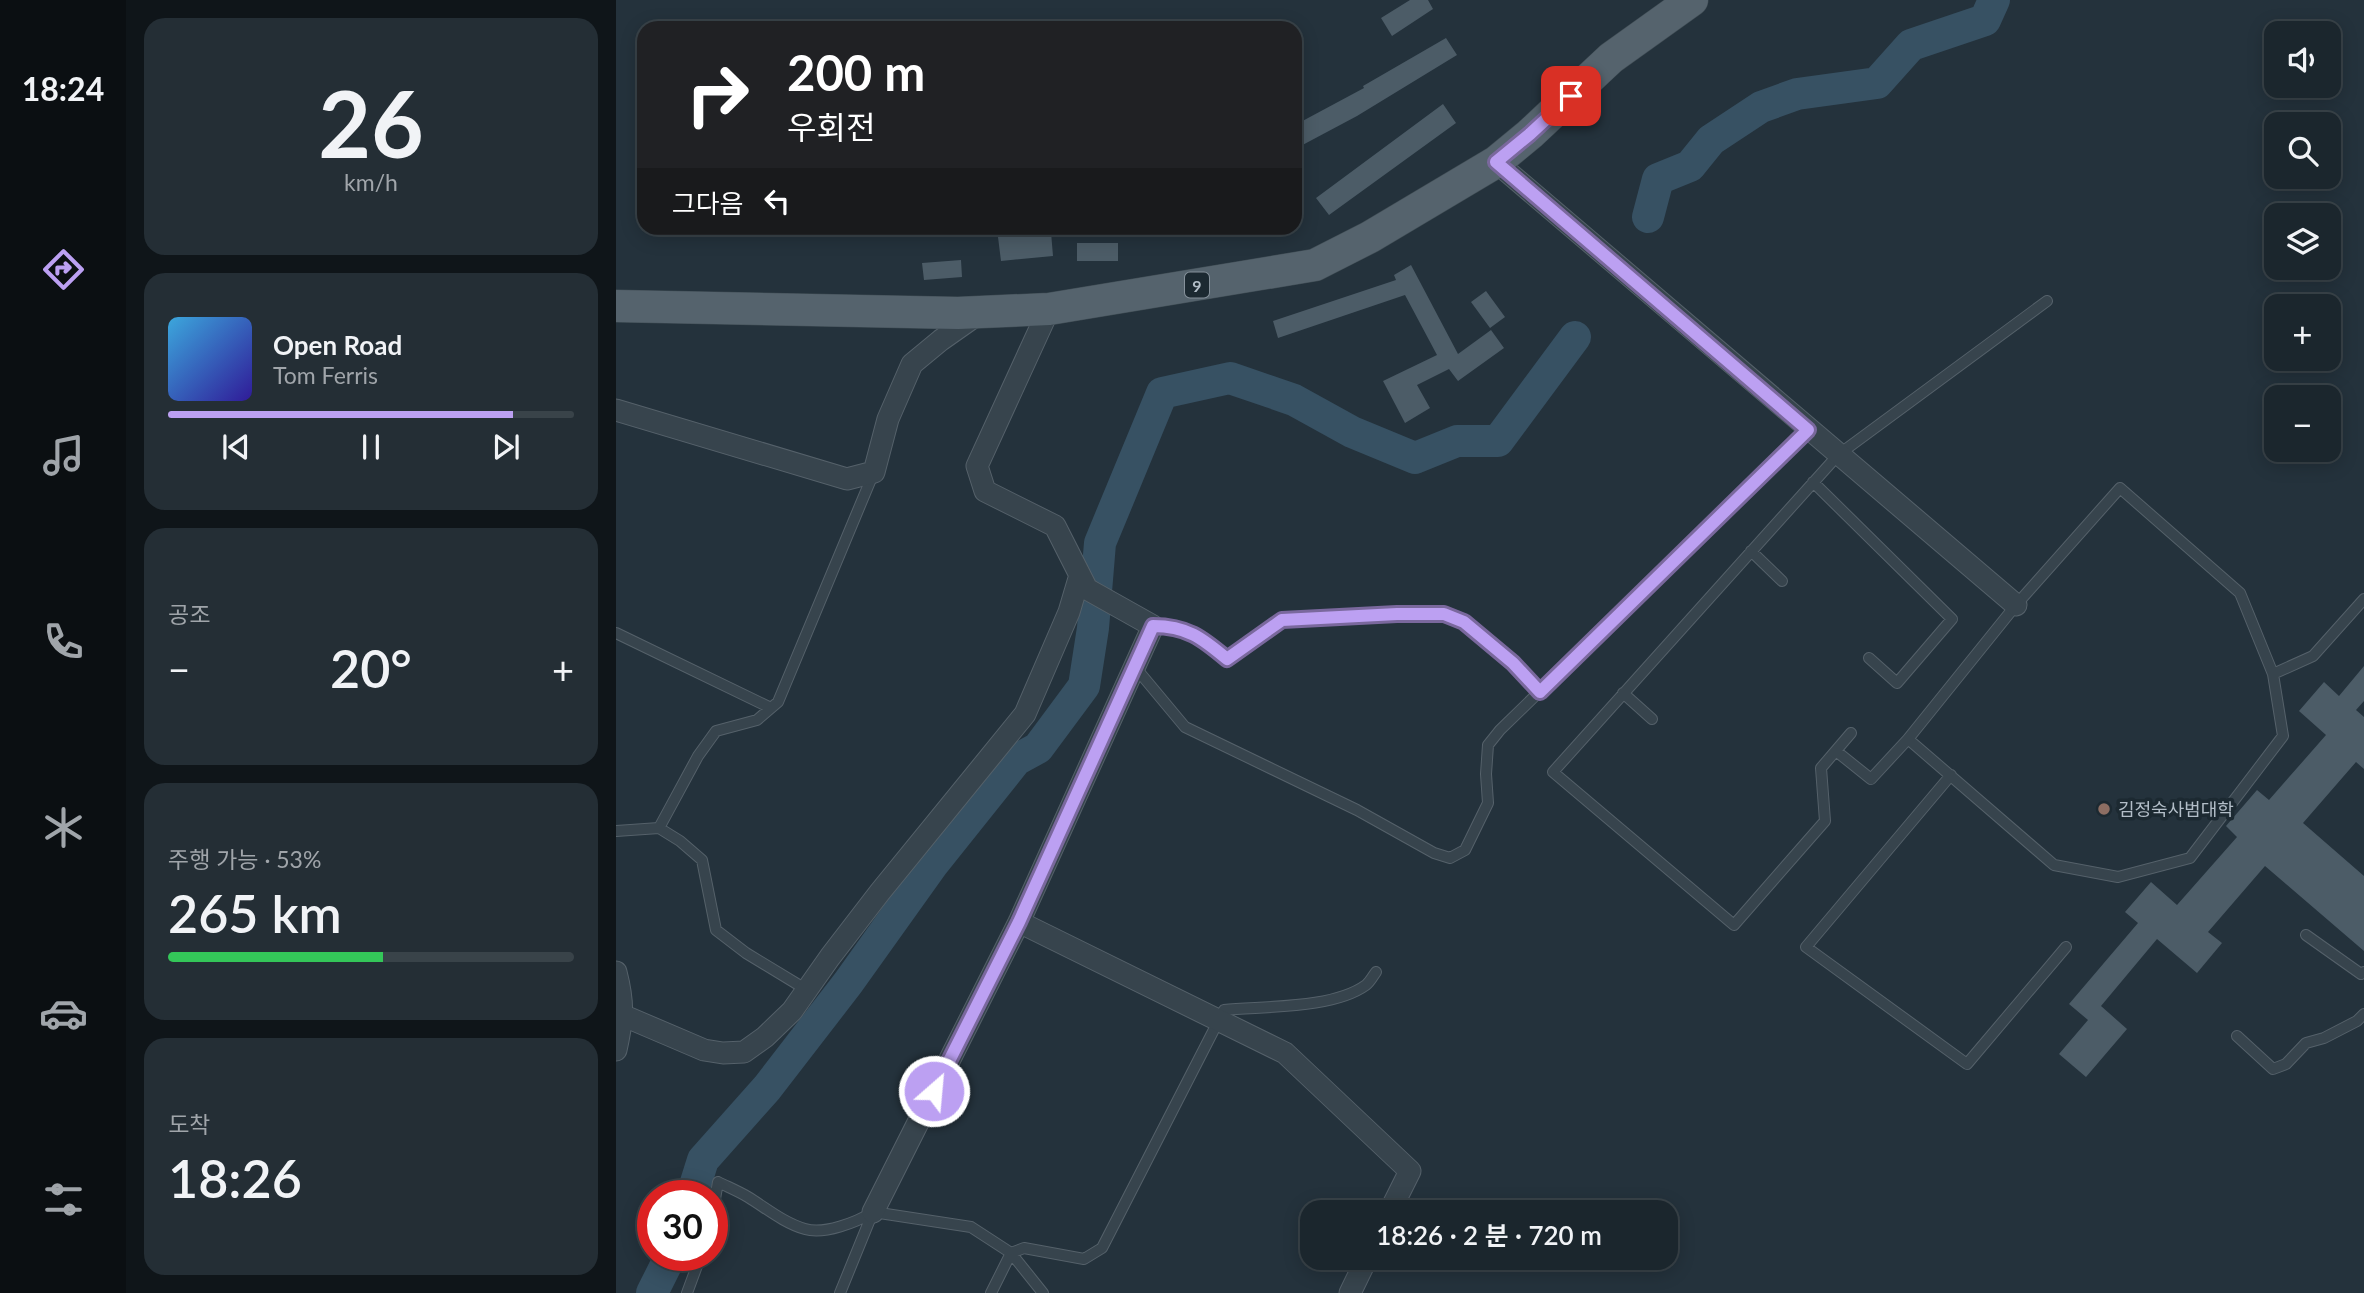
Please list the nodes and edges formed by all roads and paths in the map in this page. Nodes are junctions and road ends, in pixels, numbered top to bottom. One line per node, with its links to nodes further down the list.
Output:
1 (1692, 0): 2 (main road, 9)
2 (1496, 162): 7 (main road, 9); 10 (street)
3 (616, 298): 6 (street)
4 (2047, 301): 11 (lane)
5 (616, 306): 6 (main road, 9)
6 (691, 307): 8 (main road, 9)
7 (1049, 309): 8 (main road, 9); 16 (street)
8 (981, 312): 12 (street)
9 (616, 410): 12 (street)
10 (1808, 430): 11 (street); 24 (lane)
11 (1838, 455): 13 (lane); 18 (street)
12 (874, 472): 26 (lane)
13 (1813, 482): 14 (lane); 21 (lane)
14 (1751, 551): 15 (lane); 25 (lane)
15 (1782, 581)
16 (1083, 582): 19 (street); 40 (street)
17 (2364, 599): 23 (lane)
18 (2016, 605): 23 (lane); 29 (lane)
19 (1153, 626): 22 (street); 24 (lane)
20 (616, 633): 26 (lane)
21 (1870, 658)
22 (1135, 667): 24 (lane); 34 (street)
23 (2273, 674): 31 (lane)
24 (1540, 692)
25 (1623, 693): 27 (lane); 30 (lane)
26 (771, 708): 32 (lane)
27 (1652, 719)
28 (1852, 733): 30 (lane)
29 (1908, 739): 30 (lane); 31 (lane)
30 (1836, 751)
31 (1951, 775): 36 (lane)
32 (659, 828): 33 (lane); 40 (lane)
33 (616, 831)
34 (1019, 922): 43 (street); 48 (street)
35 (2306, 935): 39 (lane)
36 (2066, 947)
37 (616, 972): 42 (street)
38 (1376, 972): 43 (lane)
39 (2364, 972)
40 (807, 990): 42 (street)
41 (2364, 1014): 44 (lane)
42 (619, 1015): 45 (street)
43 (1217, 1020): 47 (street); 49 (lane)
44 (2237, 1036)
45 (616, 1050)
46 (728, 1187): 48 (lane)
47 (1396, 1200)
48 (873, 1212): 49 (lane); 53 (lane)
49 (1011, 1254): 54 (lane); 55 (lane)
50 (1361, 1270): 56 (street)
51 (695, 1271): 52 (lane)
52 (687, 1293)
53 (840, 1293)
54 (991, 1293)
55 (1043, 1293)
56 (1350, 1293)

